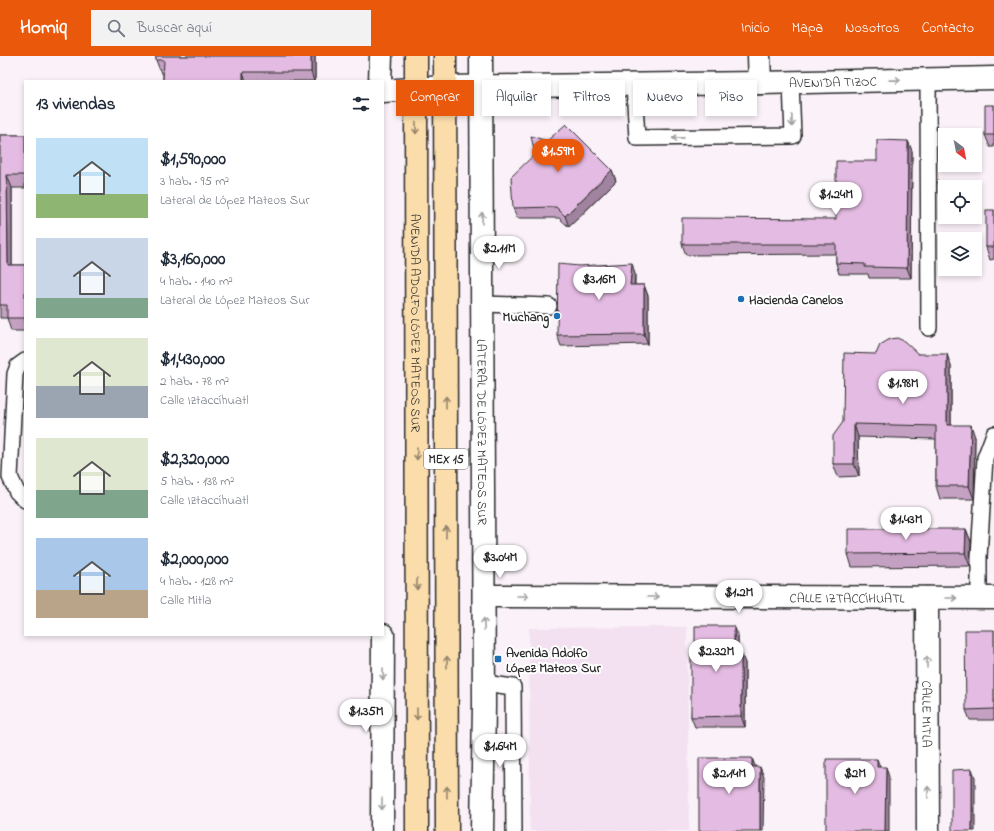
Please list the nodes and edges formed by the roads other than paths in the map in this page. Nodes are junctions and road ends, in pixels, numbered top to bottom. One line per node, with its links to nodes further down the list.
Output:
1 (381, 56): 7 (main road)
2 (416, 56): 8 (main road, AVENIDA ADOLFO LÓPEZ MATEOS SUR / MEX 15)
3 (445, 56): 9 (main road, MEX 15)
4 (482, 56): 10 (main road, LATERAL DE LÓPEZ MATEOS SUR)
5 (759, 56): 13 (main road)
6 (994, 78): 11 (main road, AVENIDA TIZOC)
7 (380, 80)
8 (416, 80)
9 (445, 80)
10 (482, 80)
11 (928, 80): 12 (main road, AVENIDA TIZOC, one-way to 11); 27 (lane)
12 (791, 82): 13 (main road, AVENIDA TIZOC); 24 (lane, one-way to 24)
13 (760, 83): 14 (main road, AVENIDA TIZOC)
14 (697, 84)
15 (633, 85): 16 (main road, AVENIDA TIZOC)
16 (551, 86)
17 (474, 87): 18 (main road, AVENIDA TIZOC)
18 (482, 87)
19 (396, 90): 20 (main road, AVENIDA TIZOC)
20 (384, 91)
21 (416, 116): 37 (main road, AVENIDA ADOLFO LÓPEZ MATEOS SUR / MEX 15, one-way to 37)
22 (445, 116): 38 (main road, MEX 15, one-way to 22)
23 (482, 116): 25 (main road, LATERAL DE LÓPEZ MATEOS SUR, one-way to 23)
24 (636, 116)
25 (482, 304): 26 (lane); 31 (main road, LATERAL DE LÓPEZ MATEOS SUR)
26 (549, 306)
27 (929, 328)
28 (24, 362): 30 (lane)
29 (994, 434): 33 (lane)
30 (24, 499)
31 (484, 596): 32 (main road, CALLE IZTACCÍHUATL, one-way to 32); 35 (main road, LATERAL DE LÓPEZ MATEOS SUR, one-way to 31)
32 (927, 598): 33 (main road, CALLE IZTACCÍHUATL, one-way to 33); 41 (main road, CALLE MITLA, one-way to 32)
33 (986, 598)
34 (383, 636): 36 (main road, one-way to 36)
35 (484, 683): 39 (main road, LATERAL DE LÓPEZ MATEOS SUR); 40 (lane)
36 (382, 831)
37 (418, 831)
38 (447, 831)
39 (482, 831)
40 (514, 831)
41 (928, 831)

